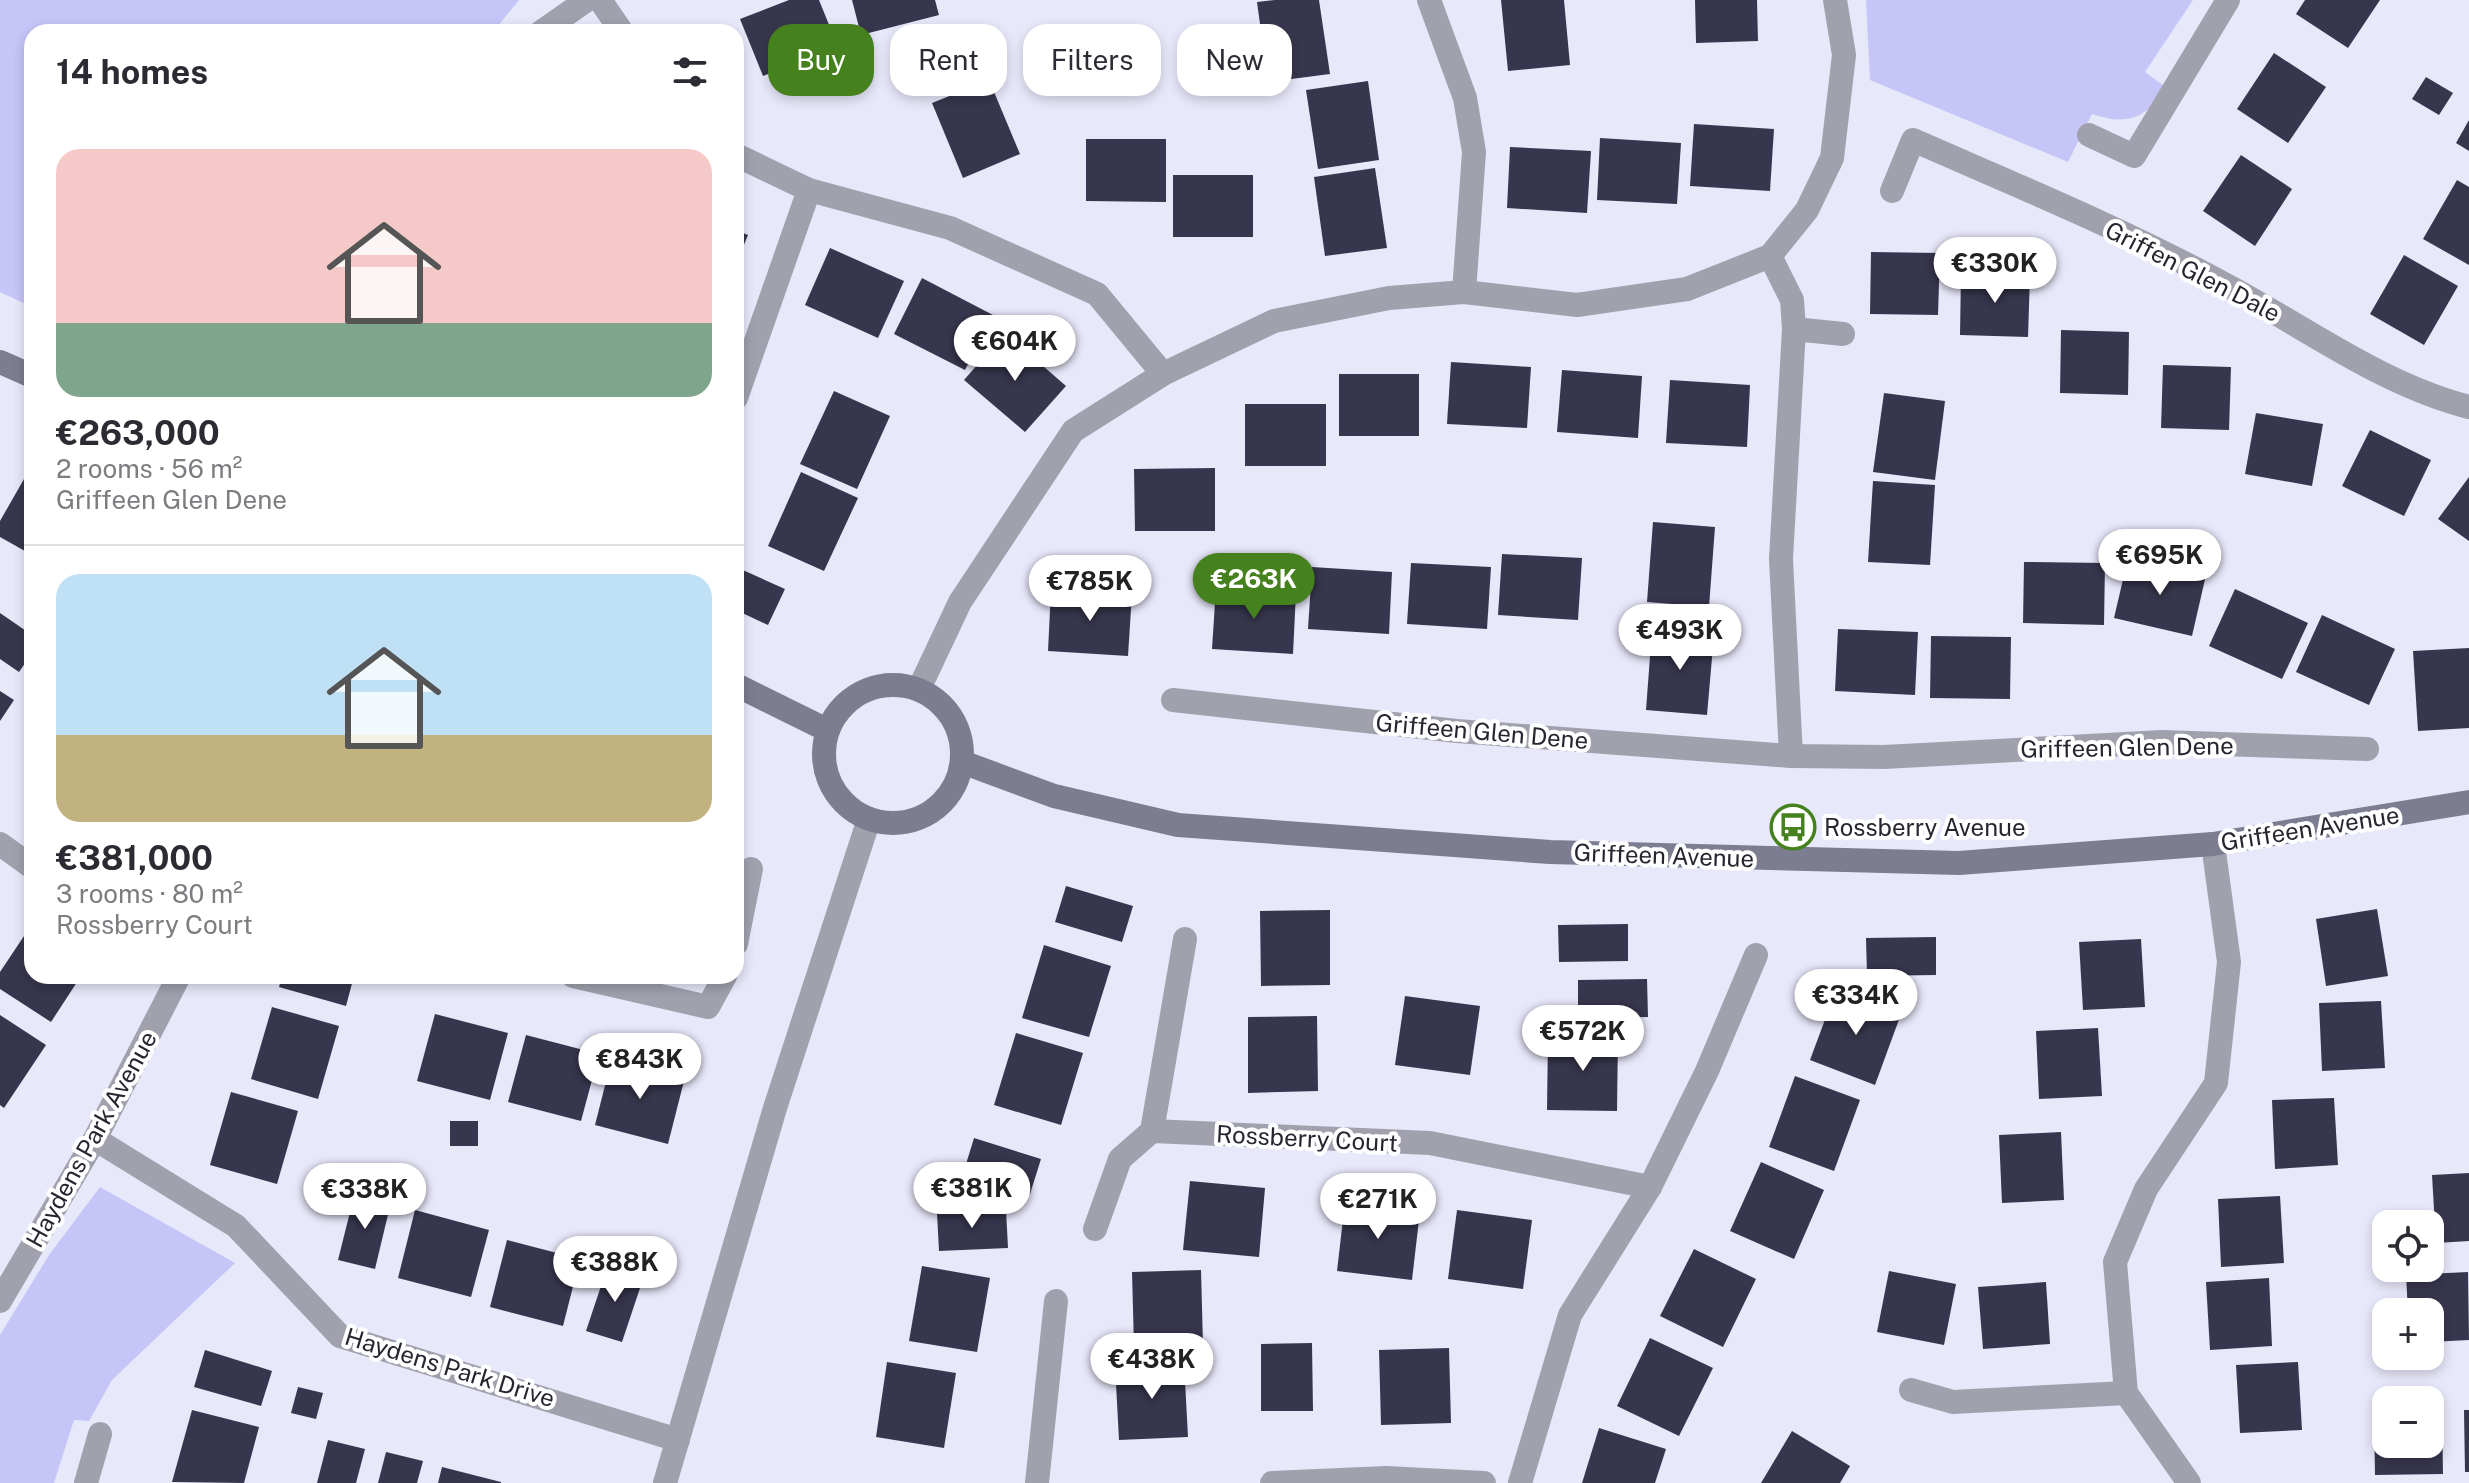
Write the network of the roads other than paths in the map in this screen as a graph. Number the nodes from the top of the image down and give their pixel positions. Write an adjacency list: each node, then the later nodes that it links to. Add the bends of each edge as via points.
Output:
1 (587, 0): 6 (street)
2 (600, 0): 7 (street)
3 (1429, 0): 13 (street, via 1465,98 1474,152)
4 (1835, 0): 12 (street, via 1844,55 1832,158 1807,210)
5 (2228, 0): 8 (street, via 2134,156)
6 (552, 24)
7 (616, 24)
8 (2089, 135)
9 (744, 159): 10 (street)
10 (809, 190): 18 (street, via 950,228 1097,294); 19 (street)
11 (1892, 191): 20 (street, Griffen Glen Dale, via 1913,140 2224,284 2425,396)
12 (1770, 256): 13 (street, via 1687,289 1577,305); 14 (street, via 1792,300)
13 (1464, 292): 18 (street, via 1389,298 1274,321)
14 (1794, 329): 15 (street); 26 (street, via 1781,559)
15 (1843, 334)
16 (0, 362): 17 (street)
17 (24, 372)
18 (1163, 374): 22 (street, via 1073,431 960,602)
19 (744, 375)
20 (2469, 407)
21 (744, 689): 24 (street)
22 (919, 689): 24 (street, via 875,686 838,710); 27 (street, via 953,718)
23 (1173, 700): 26 (street, Griffeen Glen Dene, via 1457,731)
24 (827, 730): 29 (street, via 823,751 835,792)
25 (2367, 749): 26 (street, Griffeen Glen Dene, via 2162,742 1884,757)
26 (1791, 756)
27 (962, 762): 29 (street, via 957,782 929,813 889,823); 31 (street, Griffeen Avenue, via 1054,796 1178,825 1550,852 1959,863)
28 (2469, 802): 31 (street, Griffeen Avenue)
29 (869, 819): 49 (street, via 775,1108)
30 (0, 844): 32 (street)
31 (2213, 844): 47 (street, via 2229,962 2216,1083 2146,1189 2115,1262)
32 (24, 861)
33 (751, 869): 34 (street)
34 (744, 904)
35 (1185, 939): 40 (street)
36 (1756, 955): 42 (street)
37 (175, 984): 41 (street, Haydens Park Avenue)
38 (608, 984): 39 (street, via 708,1007)
39 (721, 984)
40 (1152, 1131): 42 (street, Rossberry Court, via 1430,1143); 43 (street, via 1120,1159)
41 (95, 1139): 44 (street, Haydens Park Avenue); 49 (street, Haydens Park Drive, via 236,1226 340,1336)
42 (1650, 1187): 55 (street, via 1570,1315)
43 (1095, 1229)
44 (0, 1301)
45 (1056, 1301): 52 (street)
46 (1911, 1390): 47 (street, via 1953,1402)
47 (2126, 1393): 56 (street)
48 (100, 1434): 50 (street)
49 (678, 1440): 51 (street)
50 (86, 1483)
51 (665, 1483)
52 (1037, 1483)
53 (1272, 1483): 54 (street, via 1386,1478)
54 (1484, 1483)
55 (1520, 1483)
56 (2189, 1483)

